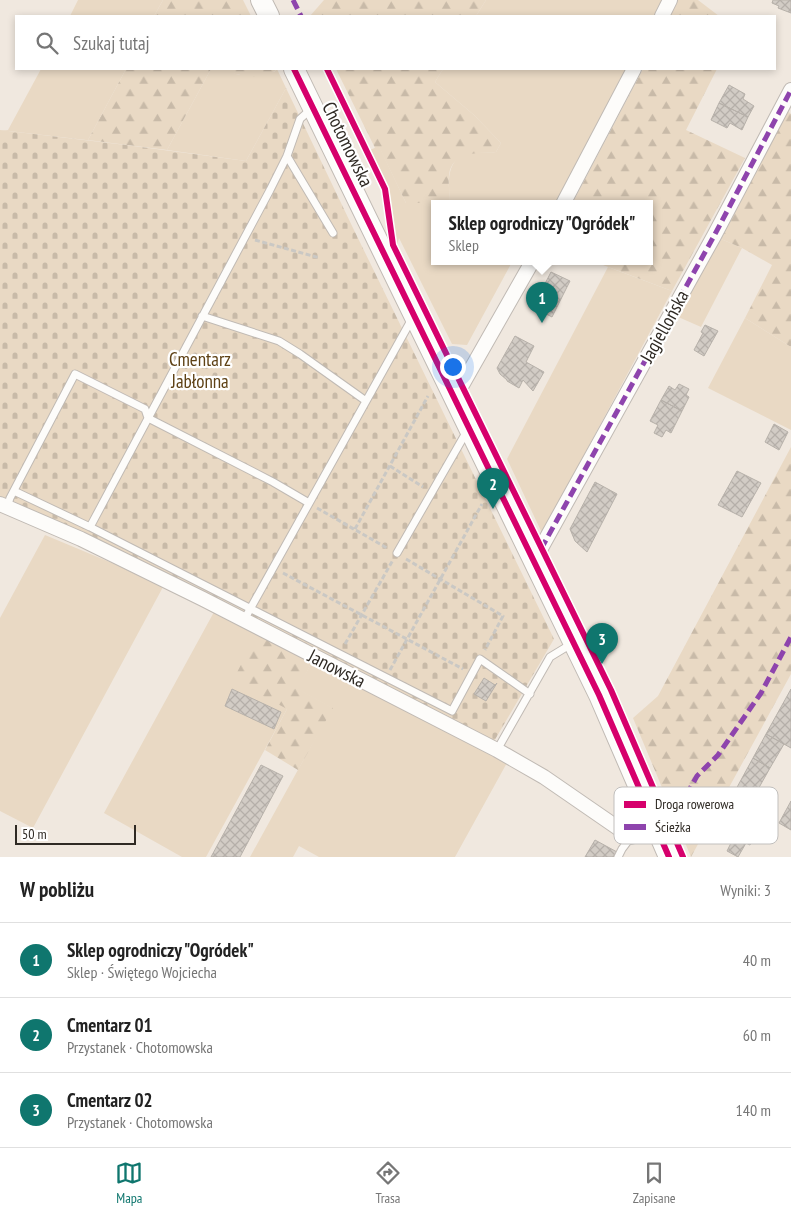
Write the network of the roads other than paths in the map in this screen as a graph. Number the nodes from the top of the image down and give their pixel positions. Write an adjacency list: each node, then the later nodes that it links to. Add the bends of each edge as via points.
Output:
1 (261, 0): 3 (street)
2 (670, 0): 4 (street)
3 (268, 15)
4 (662, 15)
5 (294, 70): 8 (street, Chotomowska)
6 (633, 70): 10 (street)
7 (791, 90): 24 (street, Jagiellońska, via 561,514)
8 (312, 107): 9 (lane, via 300,119); 13 (street, Chotomowska)
9 (287, 156): 11 (lane); 14 (lane)
10 (565, 200)
11 (333, 233)
12 (530, 265): 15 (street)
13 (414, 315): 15 (street, Chotomowska); 16 (lane)
14 (202, 316): 16 (lane, via 279,341); 17 (lane)
15 (453, 397): 18 (street, Chotomowska)
16 (366, 400): 20 (lane)
17 (148, 418): 19 (lane, via 145,410 75,374); 20 (lane); 22 (lane)
18 (469, 428): 23 (lane); 24 (street, Chotomowska)
19 (14, 491): 21 (lane); 22 (lane)
20 (309, 503): 25 (lane)
21 (3, 506): 25 (street, Janowska)
22 (90, 528): 25 (lane)
23 (396, 553)
24 (532, 558): 26 (street, Chotomowska)
25 (247, 614): 27 (lane, via 339,654 452,711 480,659); 28 (street, Janowska)
26 (573, 642): 27 (lane, via 550,657); 29 (street, Chotomowska)
27 (530, 694): 28 (lane)
28 (498, 750): 30 (street, Janowska)
29 (639, 787)
30 (614, 825)
31 (626, 844): 33 (lane)
32 (663, 844): 34 (street, Chotomowska)
33 (618, 857)
34 (669, 857)

